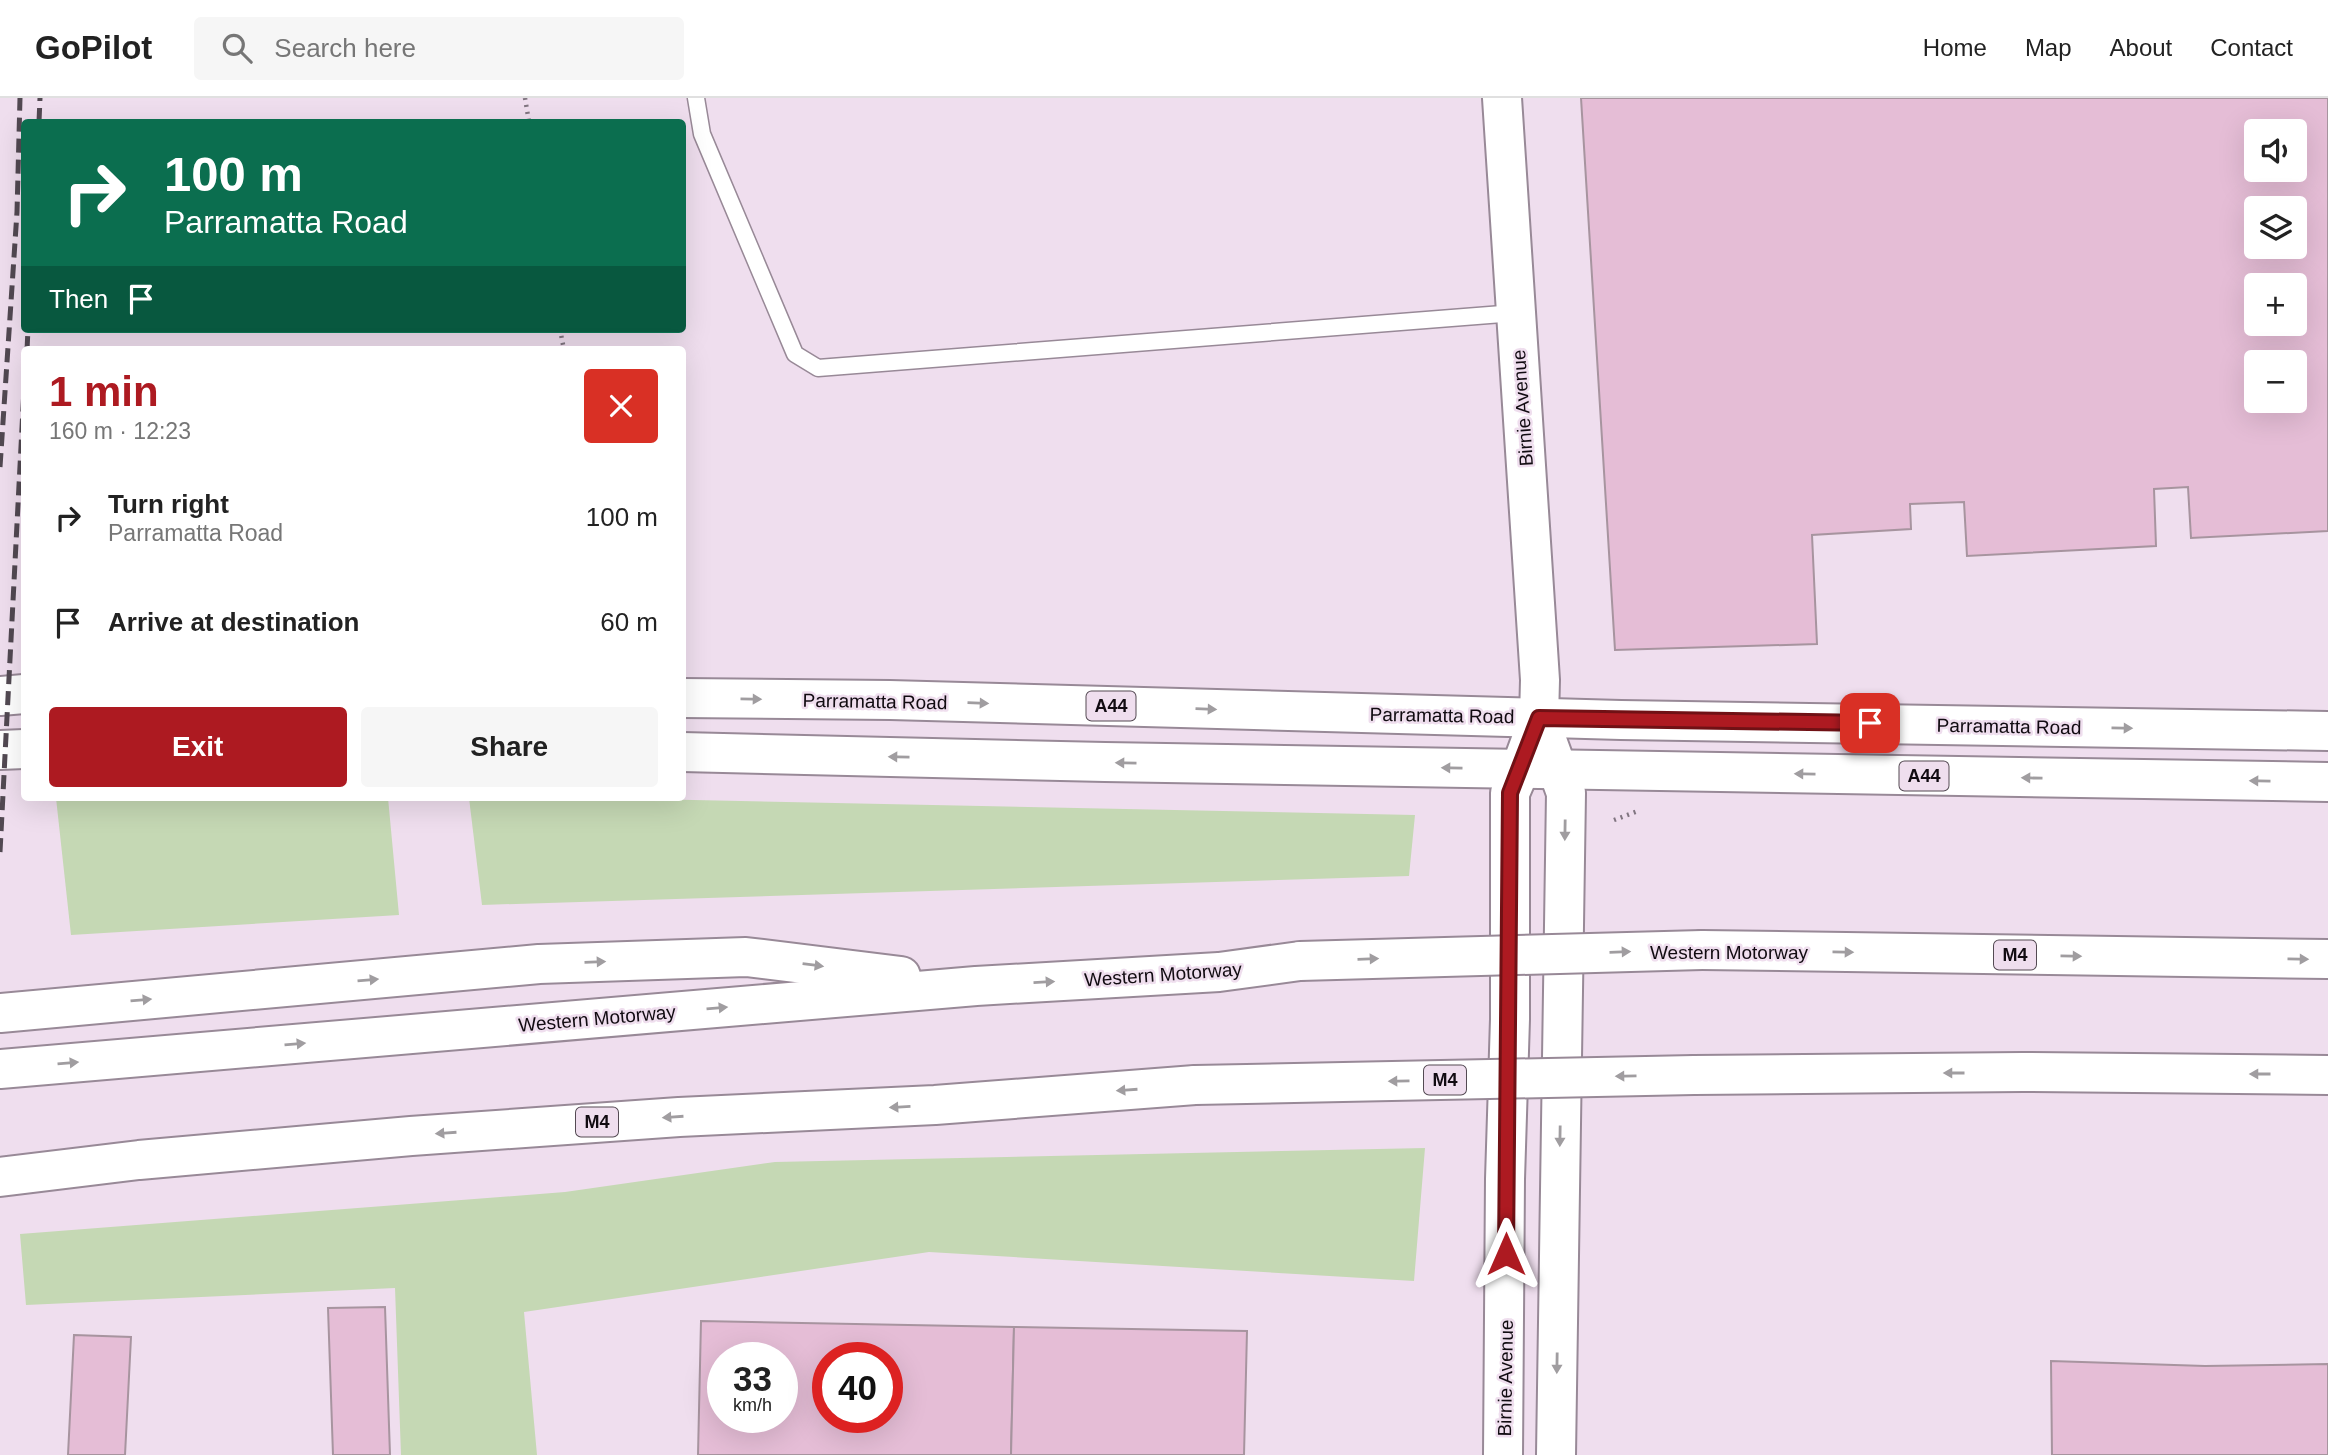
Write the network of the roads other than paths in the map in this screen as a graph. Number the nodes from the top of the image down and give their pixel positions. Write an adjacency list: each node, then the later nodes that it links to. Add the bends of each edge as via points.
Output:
1 (696, 98): 3 (lane, via 702,134 795,354 818,368)
2 (1502, 98): 3 (main road, Birnie Avenue)
3 (1516, 313): 7 (main road, Birnie Avenue)
4 (21, 694): 5 (main road)
5 (0, 696)
6 (686, 698): 7 (main road, Parramatta Road / A44, one-way to 7)
7 (1539, 718): 8 (main road, Parramatta Road / A44, one-way to 8); 12 (main road, Birnie Avenue); 13 (main road, Birnie Avenue)
8 (2328, 731)
9 (21, 749): 10 (main road)
10 (0, 750)
11 (686, 752): 12 (main road, A44, one-way to 11)
12 (1520, 770): 13 (main road, A44); 21 (main road, Birnie Avenue, via 1510,793)
13 (1558, 770): 14 (main road, A44, one-way to 13); 22 (main road, Birnie Avenue, one-way to 22, via 1566,793)
14 (2328, 782)
15 (2328, 959): 16 (main road, Western Motorway / M4, one-way to 15, bridge, via 1219,972 1300,961 1702,950)
16 (976, 986): 17 (main road, M4, one-way to 16, via 539,964 746,957); 18 (main road, Western Motorway / M4, one-way to 16)
17 (0, 1013)
18 (0, 1069)
19 (2328, 1075): 20 (main road, M4, one-way to 20, bridge, via 1694,1075 1195,1086 411,1136)
20 (0, 1177)
21 (1503, 1455)
22 (1556, 1455)

